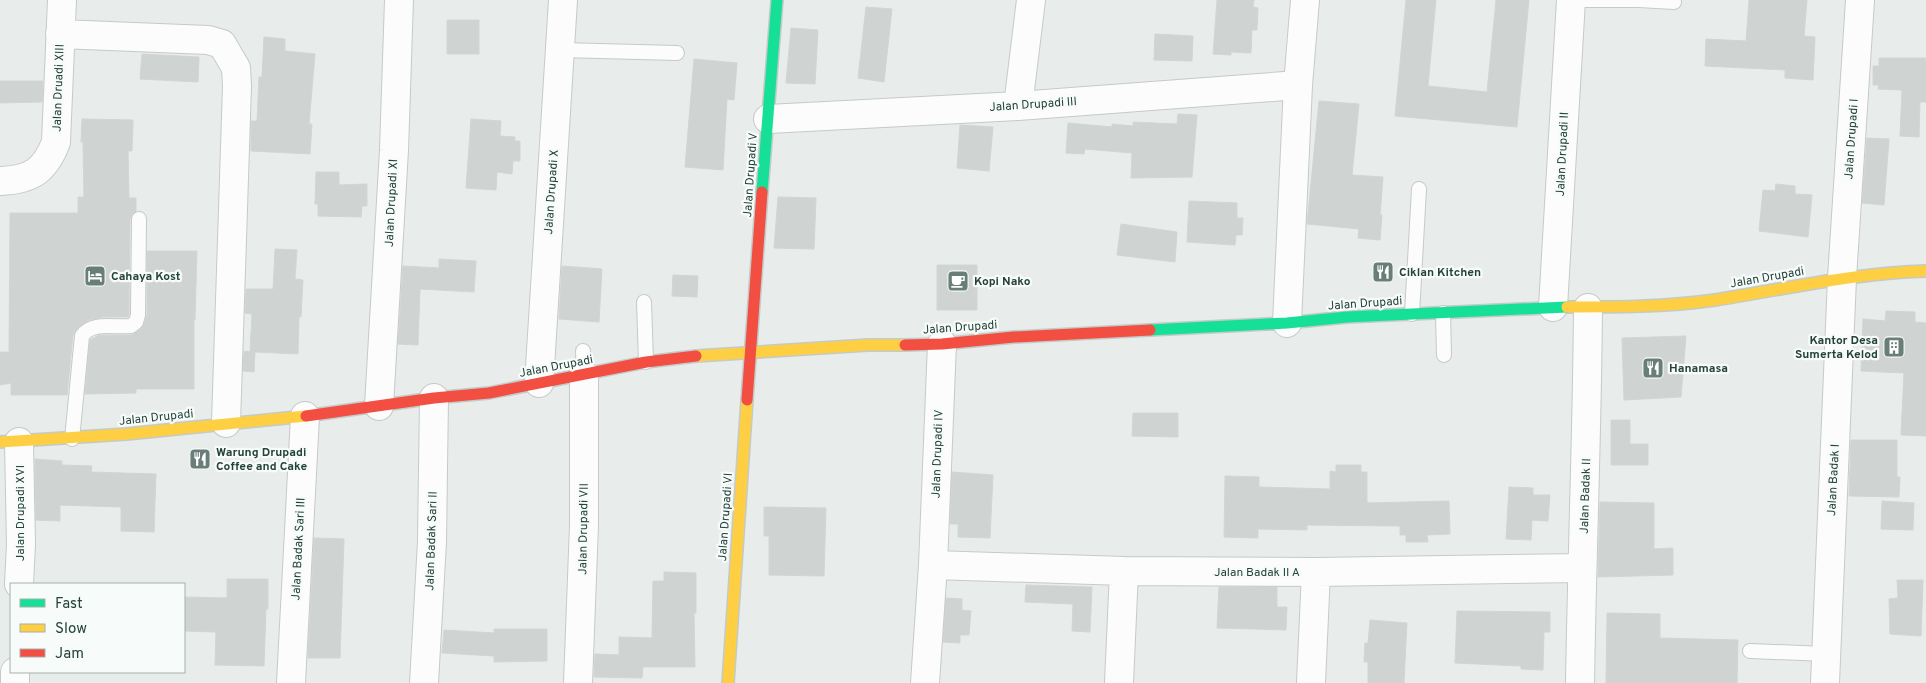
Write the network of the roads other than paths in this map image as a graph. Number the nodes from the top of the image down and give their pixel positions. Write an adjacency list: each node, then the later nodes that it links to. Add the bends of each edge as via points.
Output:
1 (62, 0): 12 (street, Jalan Druadi XIII)
2 (399, 0): 36 (street, Jalan Drupadi XI)
3 (563, 0): 13 (street, Jalan Drupadi X)
4 (777, 0): 17 (street, Jalan Drupadi V)
5 (1031, 0): 16 (street)
6 (1305, 0): 15 (street)
7 (1571, 0): 24 (street, Jalan Drupadi II)
8 (1576, 0): 9 (lane)
9 (1638, 0): 11 (lane)
10 (1860, 0): 22 (street, Jalan Drupadi I)
11 (1674, 2)
12 (60, 34): 18 (street, Jalan Druadi XIII, via 56,142 50,159 26,178); 38 (street, via 208,40 222,44 236,68)
13 (560, 50): 14 (lane); 34 (street, Jalan Drupadi X)
14 (677, 53)
15 (1298, 85): 16 (street, Jalan Drupadi III); 28 (street)
16 (1018, 106): 17 (street, Jalan Drupadi III)
17 (768, 119): 30 (street, Jalan Drupadi V)
18 (0, 181)
19 (1419, 189): 27 (lane)
20 (139, 218): 39 (lane, via 136,322 131,326 85,330)
21 (1926, 271): 22 (street, Jalan Drupadi)
22 (1842, 278): 25 (street, Jalan Drupadi, via 1714,300); 47 (street, Jalan Badak I)
23 (644, 302): 32 (lane)
24 (1553, 307): 25 (street, Jalan Drupadi); 26 (street, Jalan Drupadi)
25 (1588, 308): 42 (street, Jalan Badak II)
26 (1443, 313): 27 (street, Jalan Drupadi); 31 (lane)
27 (1412, 314): 28 (street, Jalan Drupadi)
28 (1287, 323): 29 (street, Jalan Drupadi, via 1089,332)
29 (942, 344): 30 (street, Jalan Drupadi); 41 (street, Jalan Drupadi IV)
30 (750, 352): 32 (street, Jalan Drupadi); 51 (street, Jalan Drupadi VI)
31 (1444, 355)
32 (646, 362): 33 (street, Jalan Drupadi)
33 (583, 363): 34 (street, Jalan Drupadi); 50 (street, Jalan Drupadi VII, via 584,525)
34 (539, 383): 35 (street, Jalan Drupadi, via 489,394)
35 (434, 398): 36 (street, Jalan Drupadi); 49 (street, Jalan Badak Sari II, via 432,542)
36 (380, 406): 37 (street, Jalan Drupadi)
37 (305, 416): 38 (street, Jalan Drupadi); 48 (street, Jalan Badak Sari III)
38 (226, 423): 39 (street, Jalan Drupadi)
39 (72, 438): 40 (street, Jalan Drupadi)
40 (10, 442): 45 (street, Jalan Drupadi XVI, via 21,544)
41 (933, 565): 43 (street, Jalan Badak II A); 52 (street, Jalan Drupadi IV)
42 (1582, 568): 44 (street, Jalan Badak II A); 55 (street, Jalan Badak II)
43 (1124, 571): 44 (street, Jalan Badak II A); 53 (street)
44 (1316, 572): 54 (street)
45 (19, 583)
46 (1750, 651): 47 (lane)
47 (1826, 654): 56 (street, Jalan Badak I)
48 (291, 683)
49 (424, 683)
50 (578, 683)
51 (728, 683)
52 (925, 683)
53 (1119, 683)
54 (1311, 683)
55 (1580, 683)
56 (1826, 683)

